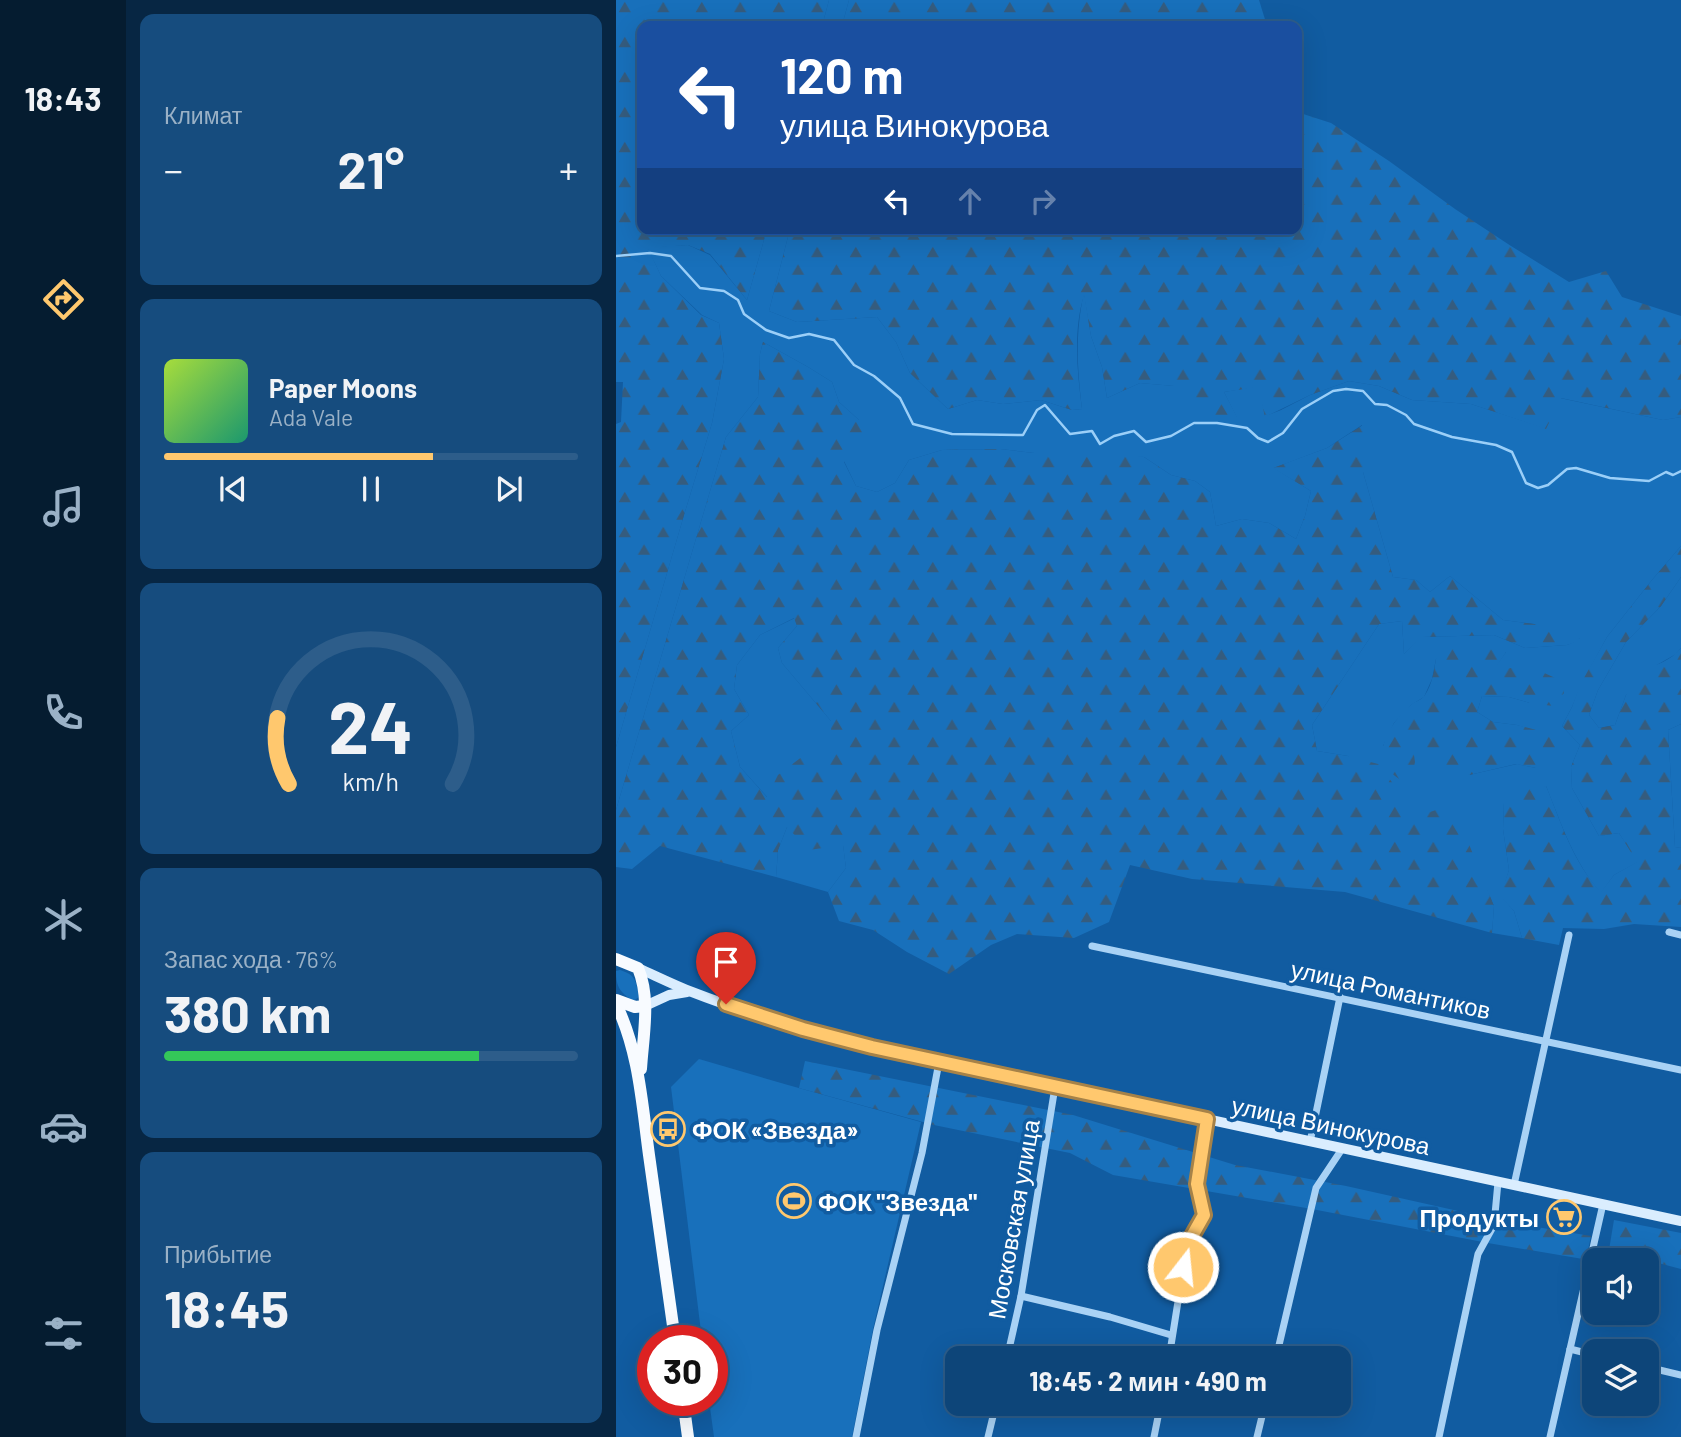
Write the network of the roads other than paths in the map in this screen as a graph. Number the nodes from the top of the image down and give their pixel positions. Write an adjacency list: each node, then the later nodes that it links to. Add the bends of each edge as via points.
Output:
1 (1669, 932): 3 (street)
2 (1569, 935): 11 (street)
3 (1681, 935)
4 (1092, 946): 8 (street, улица Романтиков)
5 (618, 961): 6 (main road)
6 (638, 968): 7 (main road, улица Винокурова); 10 (main road)
7 (690, 992): 10 (main road); 12 (main road, улица Винокурова, via 803,1029)
8 (1340, 997): 11 (street, улица Романтиков); 17 (street)
9 (616, 1002): 10 (main road); 14 (main road, via 629,1034)
10 (645, 1006): 14 (main road)
11 (1546, 1042): 13 (street, улица Романтиков); 20 (street)
12 (939, 1062): 15 (main road, улица Винокурова); 38 (street)
13 (1681, 1070)
14 (640, 1086): 24 (main road)
15 (1055, 1087): 16 (main road, улица Винокурова); 23 (street, Московская улица)
16 (1207, 1119): 17 (main road, улица Винокурова); 25 (street, via 1197,1184 1204,1215 1187,1245)
17 (1310, 1142): 18 (main road, улица Винокурова)
18 (1342, 1149): 19 (main road, улица Винокурова); 28 (street, via 1316,1188)
19 (1498, 1182): 20 (main road, улица Винокурова); 42 (street, via 1493,1224 1478,1254)
20 (1514, 1185): 21 (main road, улица Винокурова)
21 (1603, 1205): 22 (main road, улица Винокурова); 29 (street)
22 (1681, 1221)
23 (1021, 1296): 25 (street); 26 (street, Московская улица)
24 (673, 1325)
25 (1171, 1335): 27 (street)
26 (1010, 1346)
27 (1170, 1346)
28 (1279, 1346)
29 (1570, 1349): 30 (street); 43 (street)
30 (1582, 1352)
31 (1659, 1369): 32 (street)
32 (1681, 1374)
33 (685, 1416): 37 (main road)
34 (993, 1416): 39 (street)
35 (1158, 1416): 40 (street)
36 (1262, 1416): 41 (street)
37 (688, 1437)
38 (856, 1437)
39 (988, 1437)
40 (1154, 1437)
41 (1257, 1437)
42 (1439, 1437)
43 (1550, 1437)

